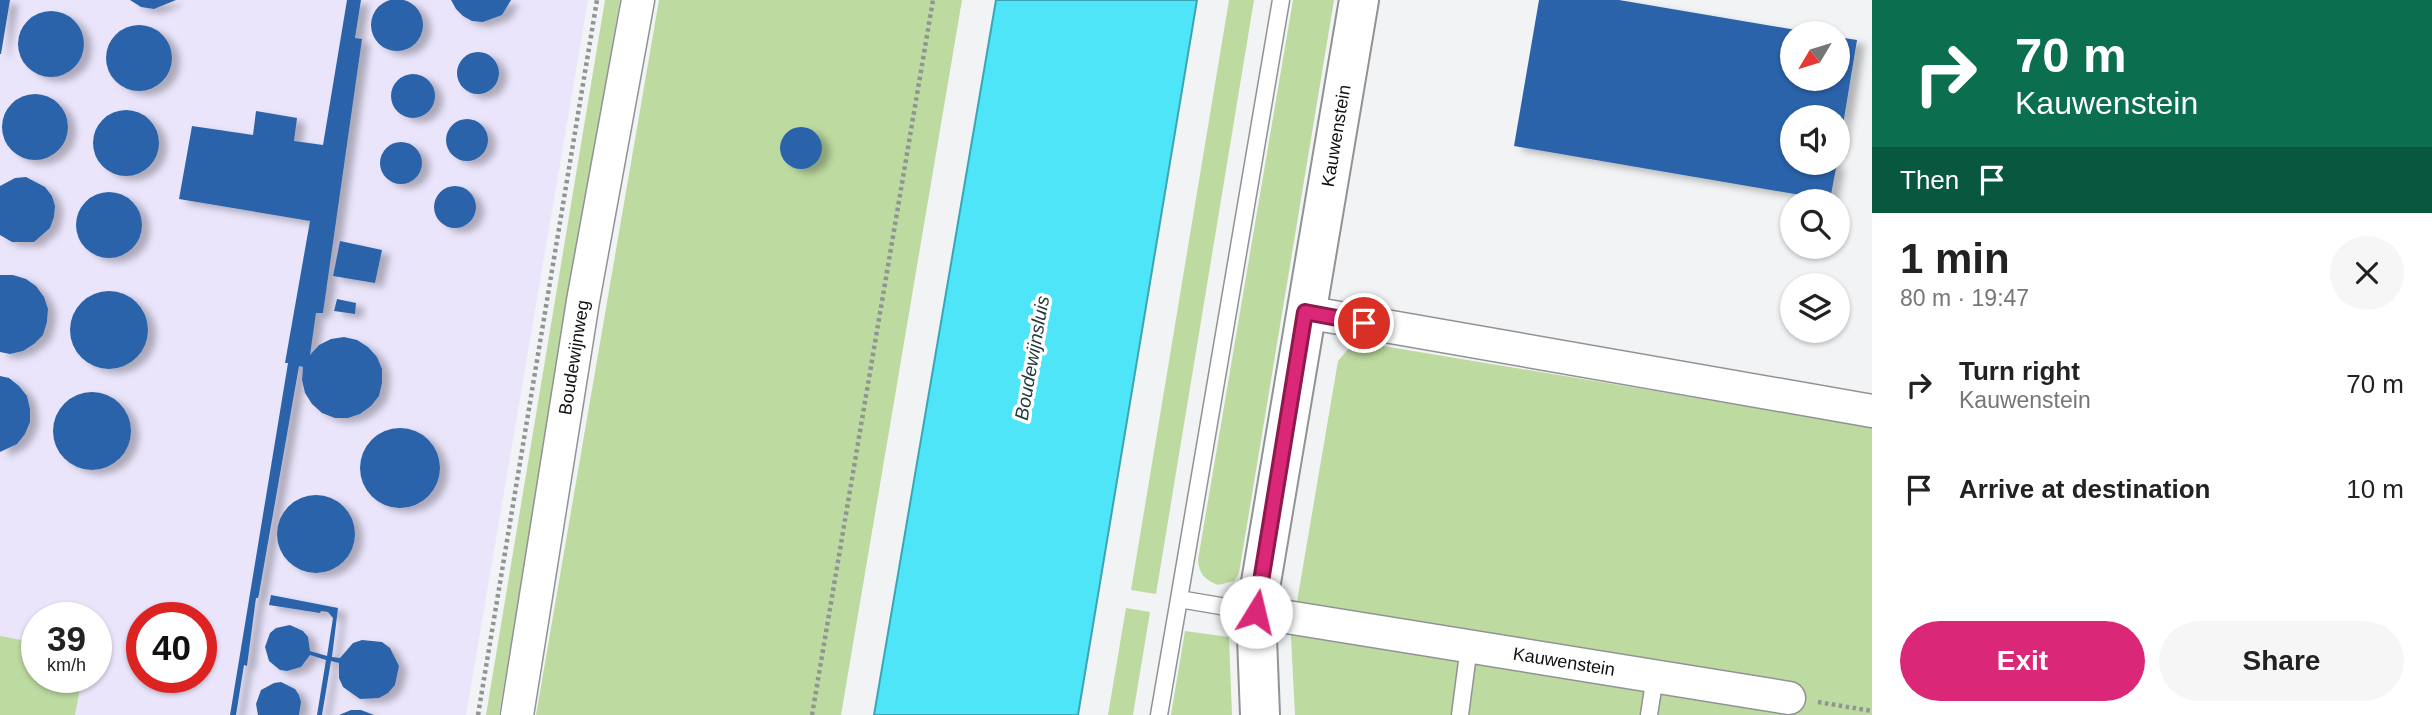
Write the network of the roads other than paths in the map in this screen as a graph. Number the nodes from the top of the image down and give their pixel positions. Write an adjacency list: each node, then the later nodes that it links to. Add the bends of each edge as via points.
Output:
1 (638, 0): 11 (street, Boudewijnweg, via 583,301)
2 (1281, 0): 6 (lane)
3 (1359, 0): 4 (street, Kauwenstein)
4 (1305, 312): 5 (street); 7 (street, Kauwenstein)
5 (1872, 411)
6 (1179, 599): 7 (lane); 12 (lane)
7 (1256, 612): 8 (street, Kauwenstein); 13 (street, Kauwenstein)
8 (1469, 646): 9 (street, Kauwenstein); 14 (lane)
9 (1655, 676): 10 (street, Kauwenstein); 15 (lane)
10 (1789, 698)
11 (517, 715)
12 (1159, 715)
13 (1260, 715)
14 (1460, 715)
15 (1649, 715)

